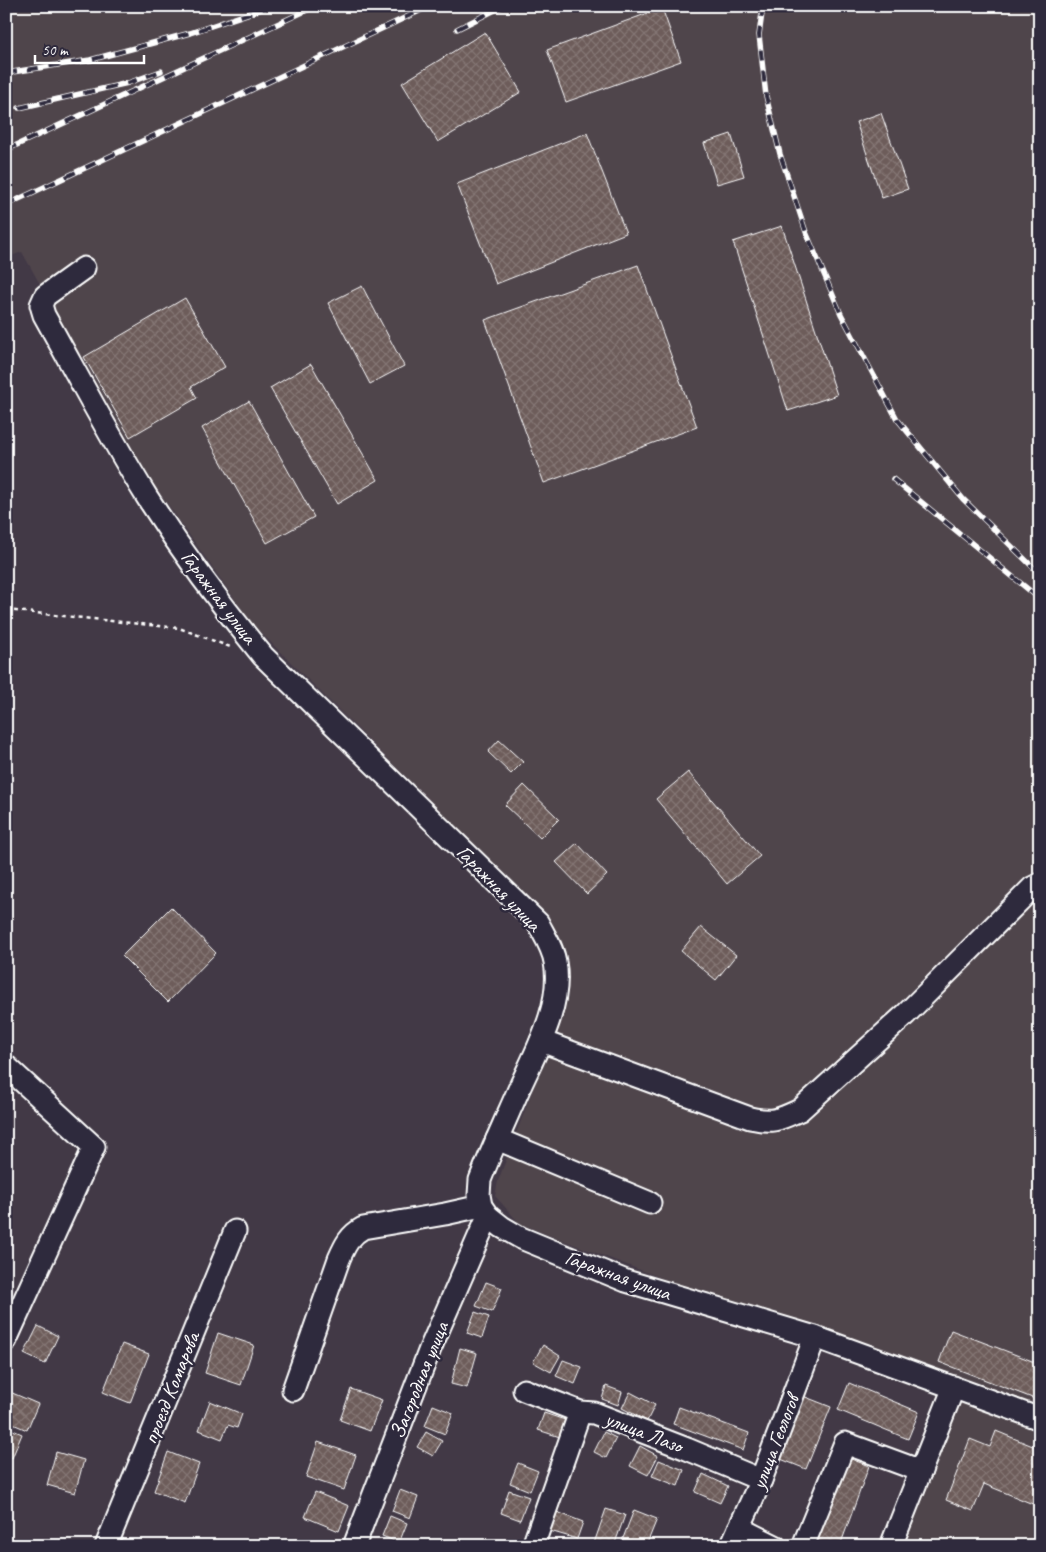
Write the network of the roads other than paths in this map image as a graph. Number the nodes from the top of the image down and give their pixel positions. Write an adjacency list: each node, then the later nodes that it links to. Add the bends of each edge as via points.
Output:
1 (84, 268): 3 (street, Гаражная улица, via 45,296 41,305 147,496 196,568 263,656 538,923 555,961 556,980 553,1005)
2 (1040, 884): 3 (street, via 1032,888 906,1014 800,1110 784,1118 768,1122 750,1118)
3 (541, 1041): 5 (street, Гаражная улица)
4 (6, 1066): 10 (street, via 94,1147)
5 (497, 1139): 6 (street); 7 (street, Гаражная улица, via 480,1180 479,1195)
6 (650, 1203)
7 (484, 1211): 9 (street, Гаражная улица, via 520,1238 626,1281); 12 (street, via 445,1214 363,1228 354,1233 339,1259); 20 (street, Загородная улица)
8 (235, 1231): 19 (street, проезд Комарова)
9 (814, 1337): 11 (street, Гаражная улица); 17 (street, улица Геологов)
10 (6, 1340)
11 (954, 1387): 15 (street, Гаражная улица); 16 (street)
12 (292, 1390)
13 (524, 1390): 14 (street, улица Лазо)
14 (580, 1412): 17 (street, улица Лазо, via 594,1413); 21 (street)
15 (1040, 1419)
16 (921, 1471): 23 (street, via 846,1443); 24 (street)
17 (761, 1480): 18 (street, улица Геологов)
18 (735, 1537): 22 (street)
19 (106, 1546)
20 (354, 1546)
21 (533, 1546)
22 (775, 1546)
23 (803, 1546)
24 (891, 1546)

